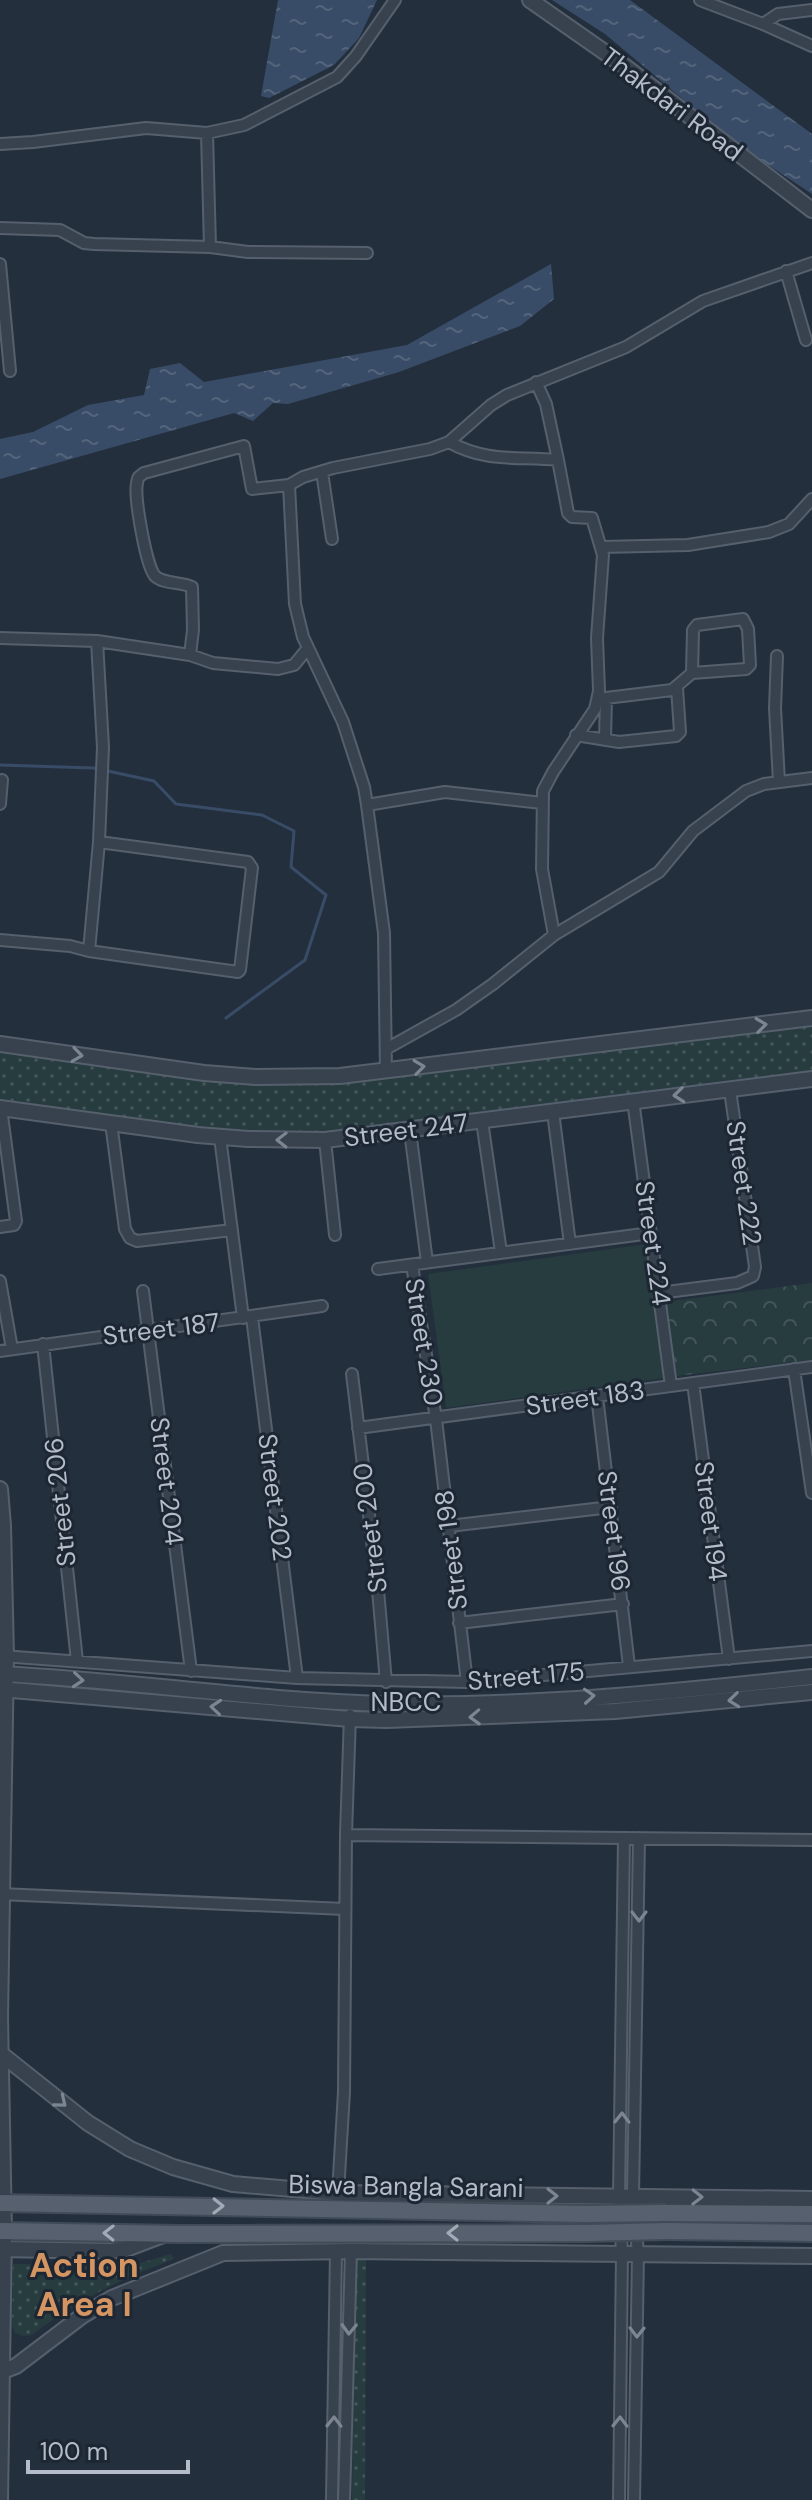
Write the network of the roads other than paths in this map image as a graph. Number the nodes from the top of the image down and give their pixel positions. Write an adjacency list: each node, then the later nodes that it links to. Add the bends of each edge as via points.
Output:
1 (395, 0): 7 (street, via 337,77 244,125)
2 (530, 0): 9 (street, Thakdari Road)
3 (700, 0): 5 (street)
4 (812, 10): 5 (street, via 778,14)
5 (763, 24): 6 (street)
6 (812, 46)
7 (207, 133): 8 (street, via 146,128); 11 (street)
8 (0, 144)
9 (812, 210)
10 (0, 228): 11 (street, via 60,230 84,243)
11 (210, 247): 12 (street)
12 (367, 253)
13 (812, 263): 15 (street)
14 (0, 264): 17 (street)
15 (786, 271): 16 (street); 18 (street, via 703,301 626,347)
16 (806, 340)
17 (10, 371)
18 (536, 382): 19 (street, via 498,400); 20 (street)
19 (449, 442): 20 (street, via 486,456); 21 (street)
20 (558, 460): 25 (street, via 568,513 592,518)
21 (322, 472): 22 (street); 24 (street)
22 (289, 485): 28 (street, via 295,604); 29 (street, via 252,489 244,446 139,477 140,524 153,571 159,578 192,587)
23 (812, 499): 25 (street, via 789,524 761,534 688,545)
24 (332, 539)
25 (602, 547): 33 (street, via 599,697)
26 (0, 638): 27 (street)
27 (97, 641): 29 (street); 41 (street)
28 (308, 648): 29 (street, via 294,665 278,669 213,663); 40 (street, via 343,722)
29 (190, 655)
30 (777, 656): 37 (street)
31 (692, 673): 31 (street, via 750,665 743,619 697,625); 32 (street)
32 (677, 688): 34 (street, via 606,698); 34 (street, via 679,734)
33 (576, 735): 34 (street); 38 (street, via 543,791)
34 (605, 739)
35 (812, 778): 37 (street)
36 (2, 780): 39 (street)
37 (779, 782): 42 (street, via 746,791 693,831 659,872)
38 (542, 803): 40 (street, via 445,792); 42 (street, via 542,869)
39 (0, 804)
40 (367, 805): 47 (street, via 384,933)
41 (99, 842): 44 (street); 44 (street, via 244,861 252,868 238,972)
42 (554, 935): 47 (street, via 456,1010)
43 (0, 940): 44 (street)
44 (89, 951)
45 (812, 1018): 48 (street, one-way to 45)
46 (0, 1044): 48 (street, one-way to 48, via 256,1077)
47 (386, 1049): 48 (street)
48 (386, 1071)
49 (812, 1079): 50 (street, Street 247)
50 (730, 1090): 51 (street, Street 247, one-way to 51); 70 (street, Street 222, via 753,1276 737,1283)
51 (633, 1100): 53 (street, Street 247); 61 (street, Street 224)
52 (1, 1108): 55 (street, Street 247); 59 (street, via 16,1224)
53 (553, 1112): 54 (street, Street 247); 63 (street)
54 (482, 1121): 56 (street, Street 247); 64 (street)
55 (111, 1123): 57 (street, Street 247); 60 (street, via 130,1238)
56 (410, 1131): 58 (street, Street 247); 65 (street, Street 230)
57 (220, 1137): 58 (street, Street 247, one-way to 57); 60 (street, Street 202)
58 (325, 1140): 62 (street)
59 (0, 1227)
60 (232, 1230): 72 (street, Street 202)
61 (651, 1233): 63 (street); 70 (street, Street 224)
62 (335, 1235)
63 (570, 1244): 64 (street)
64 (501, 1252): 65 (street)
65 (427, 1262): 66 (street)
66 (412, 1265): 67 (street); 82 (street, Street 230)
67 (378, 1269)
68 (0, 1281): 75 (street)
69 (143, 1291): 73 (street, Street 204)
70 (659, 1293): 80 (street, Street 224)
71 (322, 1306): 72 (street, Street 187)
72 (248, 1317): 73 (street, Street 187); 97 (street, Street 202)
73 (148, 1331): 74 (street, Street 187); 95 (street, Street 204)
74 (43, 1344): 75 (street, Street 187); 93 (street, Street 206)
75 (6, 1350)
76 (812, 1367): 77 (street, Street 183)
77 (794, 1369): 79 (street, Street 183); 85 (street)
78 (352, 1374): 83 (street, Street 200)
79 (693, 1383): 80 (street, Street 183); 92 (street, Street 194)
80 (671, 1386): 81 (street, Street 183)
81 (597, 1396): 82 (street, Street 183); 86 (street, Street 196)
82 (436, 1419): 83 (street, Street 183); 87 (street, Street 198)
83 (358, 1428): 99 (street, Street 200)
84 (0, 1489): 91 (street)
85 (812, 1493)
86 (611, 1507): 87 (street); 88 (street, Street 196)
87 (449, 1526): 89 (street, Street 198)
88 (623, 1604): 89 (street); 94 (street, Street 196)
89 (459, 1623): 100 (street, Street 198)
90 (812, 1651): 92 (street, Street 175)
91 (3, 1656): 93 (street, Street 175); 98 (street)
92 (729, 1659): 94 (street, Street 175)
93 (77, 1661): 95 (street, Street 175)
94 (629, 1666): 100 (street, Street 175)
95 (191, 1671): 97 (street, Street 175)
96 (812, 1677): 102 (street, NBCC, one-way to 96, via 531,1700)
97 (297, 1678): 99 (street, Street 175)
98 (3, 1681): 102 (street, NBCC, one-way to 102); 103 (street, one-way to 98); 108 (street)
99 (386, 1682): 100 (street, Street 175)
100 (467, 1682)
101 (812, 1692): 103 (street, one-way to 103, via 615,1711)
102 (351, 1702): 103 (street)
103 (350, 1719): 104 (street)
104 (346, 1835): 105 (street); 109 (street)
105 (624, 1838): 106 (street); 112 (street, one-way to 105)
106 (639, 1838): 107 (street); 112 (street, one-way to 112)
107 (812, 1840)
108 (2, 1894): 109 (street); 110 (street)
109 (345, 1909): 111 (street)
110 (0, 2054): 111 (street, one-way to 111, via 88,2123 155,2160 233,2184); 114 (street)
111 (338, 2193): 112 (street, one-way to 112)
112 (626, 2196): 113 (street, one-way to 113); 121 (street); 122 (street)
113 (812, 2199)
114 (1, 2203): 115 (main road, Biswa Bangla Sarani, one-way to 115, bridge); 116 (street)
115 (812, 2214)
116 (2, 2231): 118 (main road, Biswa Bangla Sarani, one-way to 116); 119 (street)
117 (812, 2233): 118 (main road, Biswa Bangla Sarani, one-way to 118, bridge)
118 (167, 2234): 119 (street, via 110,2251)
119 (2, 2250): 124 (street)
120 (344, 2251): 121 (street); 124 (street, via 216,2254 94,2308); 126 (street, one-way to 120); 127 (street, one-way to 127)
121 (622, 2254): 122 (street); 128 (street, one-way to 121)
122 (638, 2254): 123 (street); 129 (street, one-way to 129)
123 (812, 2256)
124 (0, 2372): 125 (street)
125 (0, 2500)
126 (332, 2500)
127 (344, 2500)
128 (619, 2500)
129 (634, 2500)

